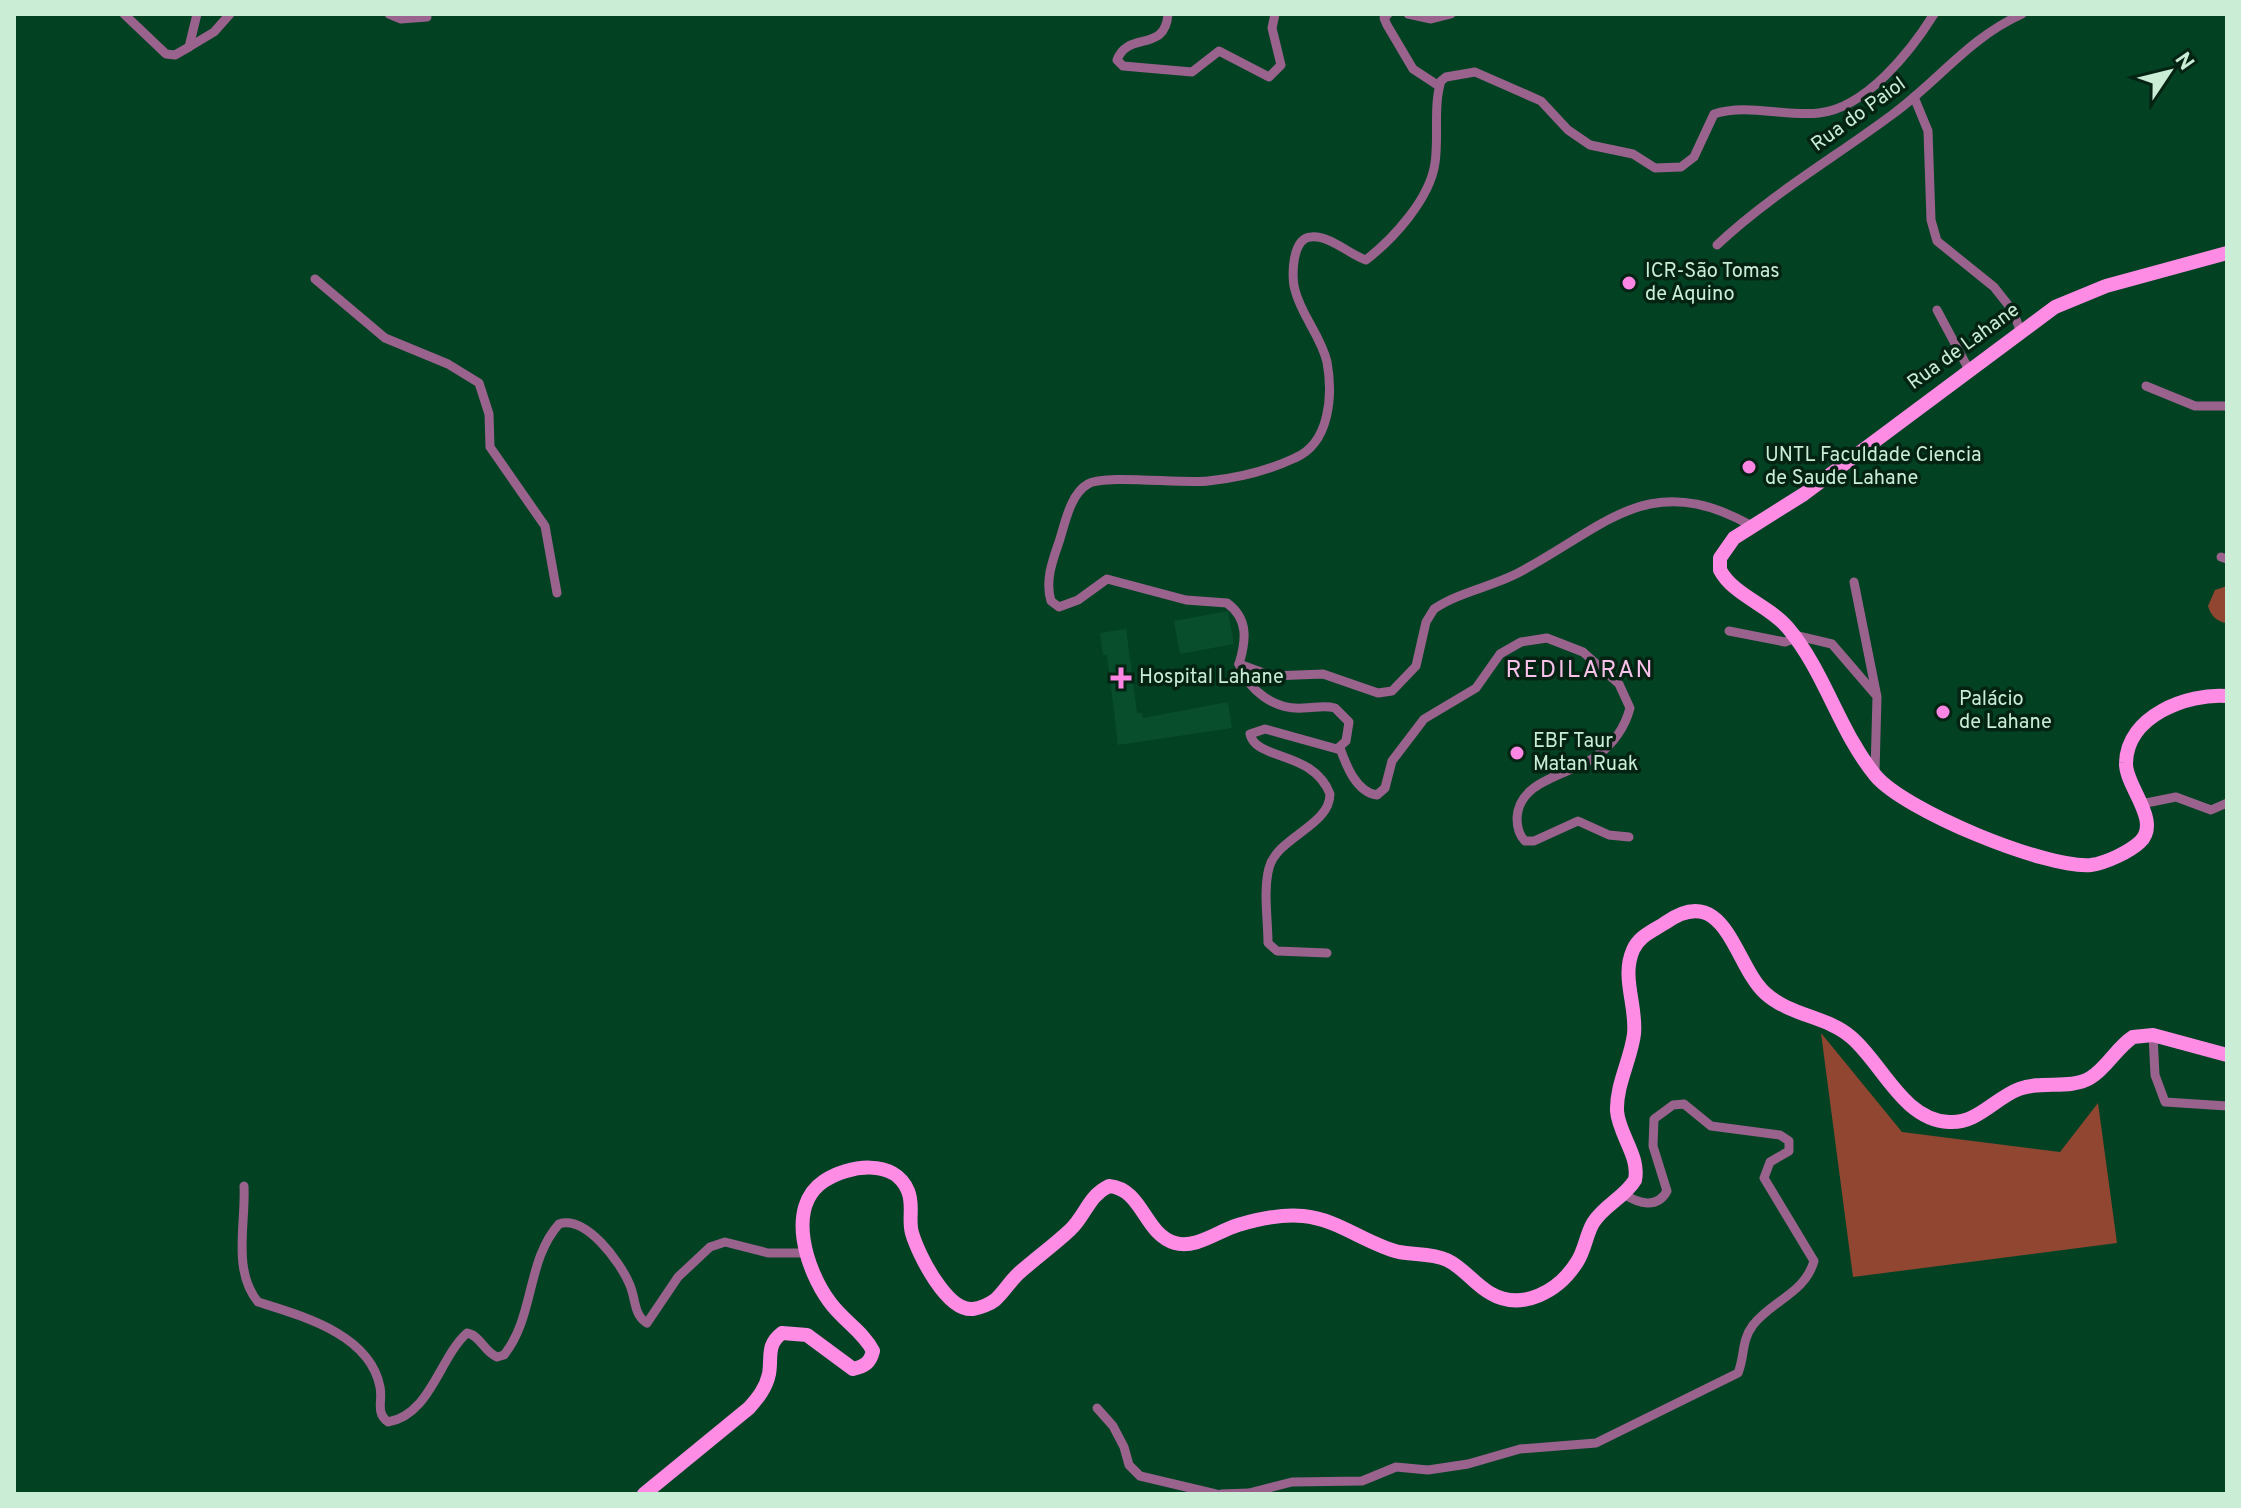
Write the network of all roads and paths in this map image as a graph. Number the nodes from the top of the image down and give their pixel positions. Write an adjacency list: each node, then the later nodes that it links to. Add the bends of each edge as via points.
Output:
1 (124, 14): 13 (street, via 166,54)
2 (197, 14): 13 (street)
3 (230, 14): 13 (street)
4 (389, 14): 12 (street, via 401,19)
5 (1168, 14): 6 (street, via 1162,36 1129,47 1117,60 1123,66 1192,72 1219,51 1269,77 1281,65 1272,28)
6 (1275, 14)
7 (1388, 14): 14 (street, via 1387,25 1413,69)
8 (1408, 14): 9 (street, via 1431,19)
9 (1451, 14)
10 (1934, 14): 14 (street, via 1896,66 1836,109 1730,109 1714,114 1694,157 1670,170 1655,168 1633,154 1590,145 1541,101 1475,72 1446,77)
11 (2022, 14): 15 (street, Rua do Paiol, via 1975,39)
12 (427, 17)
13 (189, 47)
14 (1439, 86): 29 (street, via 1435,167 1413,209 1383,247 1366,260 1310,237 1296,252 1294,287 1327,361 1326,421 1320,438 1306,453 1253,474 1207,481 1103,477 1085,485 1073,500 1063,528 1049,571 1051,601 1068,606 1107,579 1186,600 1227,603 1243,623 1246,640)
15 (1914, 97): 16 (street, Rua do Paiol); 20 (street, via 1931,148 1931,220 1937,241 2006,300)
16 (1717, 245)
17 (2227, 253): 20 (main road, Rua de Lahane, via 2106,286 2055,307)
18 (315, 279): 26 (street, via 385,338 479,383 489,414 490,447 545,526)
19 (1937, 310): 21 (street)
20 (2020, 330): 21 (main road, Rua de Lahane)
21 (1968, 368): 24 (main road, Rua de Lahane, via 1804,494)
22 (2146, 386): 23 (street, via 2195,406)
23 (2227, 406)
24 (1752, 526): 28 (main road, Rua de Lahane, via 1725,549 1720,570); 29 (street, via 1694,503 1662,500 1635,507 1510,577 1434,609 1416,666 1392,691 1378,693 1323,674 1272,676)
25 (1854, 582): 31 (street)
26 (557, 593)
27 (1729, 631): 28 (street, via 1785,642)
28 (1795, 636): 31 (street, via 1832,644); 33 (main road)
29 (1239, 664): 32 (street, via 1258,694 1284,706 1330,707 1344,714 1349,731)
30 (2227, 696): 35 (main road, via 2173,706 2138,730 2125,764)
31 (1877, 697): 33 (street)
32 (1340, 748): 36 (street, via 1348,771 1367,792 1377,795 1385,788 1392,761 1424,719 1476,688 1500,654 1530,639 1560,642 1603,667 1625,692 1630,708 1619,733 1598,755 1527,794 1518,810 1520,835 1534,841 1578,821 1609,835); 37 (street, via 1265,729 1250,734 1260,747 1312,767 1330,794 1326,808 1276,852 1267,893 1268,943 1277,951)
33 (1875, 776): 35 (main road, via 1917,806 1971,833 2063,862 2098,863 2142,841 2146,834)
34 (2227, 803): 35 (street, via 2211,810 2176,797)
35 (2141, 804)
36 (1629, 837)
37 (1327, 953)
38 (2153, 1035): 39 (main road); 40 (street, via 2155,1075 2165,1102); 42 (main road, via 2133,1037 2094,1076 2079,1083 2024,1087 1964,1121 1936,1120 1906,1100 1844,1031 1793,1012 1765,993 1752,979 1729,932 1712,916 1674,916 1642,937 1630,962 1634,1032 1617,1109 1637,1172)
39 (2227, 1055)
40 (2227, 1106)
41 (244, 1186): 43 (street, via 241,1236 250,1292 258,1302 343,1336 360,1350 380,1388 380,1412 388,1422 426,1394 467,1333 490,1354 504,1355 526,1313 540,1254 559,1224 577,1224 596,1239 630,1285 638,1314 647,1323 678,1277 710,1247 736,1243 768,1253)
42 (1624, 1194): 43 (main road, via 1592,1225 1577,1262 1562,1281 1522,1301 1487,1292 1445,1259 1384,1247 1307,1216 1261,1219 1192,1243 1177,1243 1143,1214 1133,1195 1109,1186 1089,1200 1070,1230 994,1302 971,1310 948,1296 930,1273 916,1246 910,1198 899,1177 869,1167 824,1180 814,1190 803,1207); 46 (street, via 1652,1203 1667,1191 1653,1146 1654,1119 1673,1105 1684,1104 1711,1126 1780,1135 1789,1141 1789,1151 1770,1162 1764,1178 1814,1261 1809,1278 1754,1324 1742,1343 1738,1373 1596,1443 1520,1449 1428,1470 1396,1467 1362,1481 1292,1482)
43 (807, 1253): 45 (main road, via 827,1299 867,1339 871,1360 853,1369 807,1335 782,1333 769,1349 769,1372 749,1408)
44 (1097, 1408): 46 (street, via 1140,1476)
45 (644, 1494)
46 (1218, 1494)

